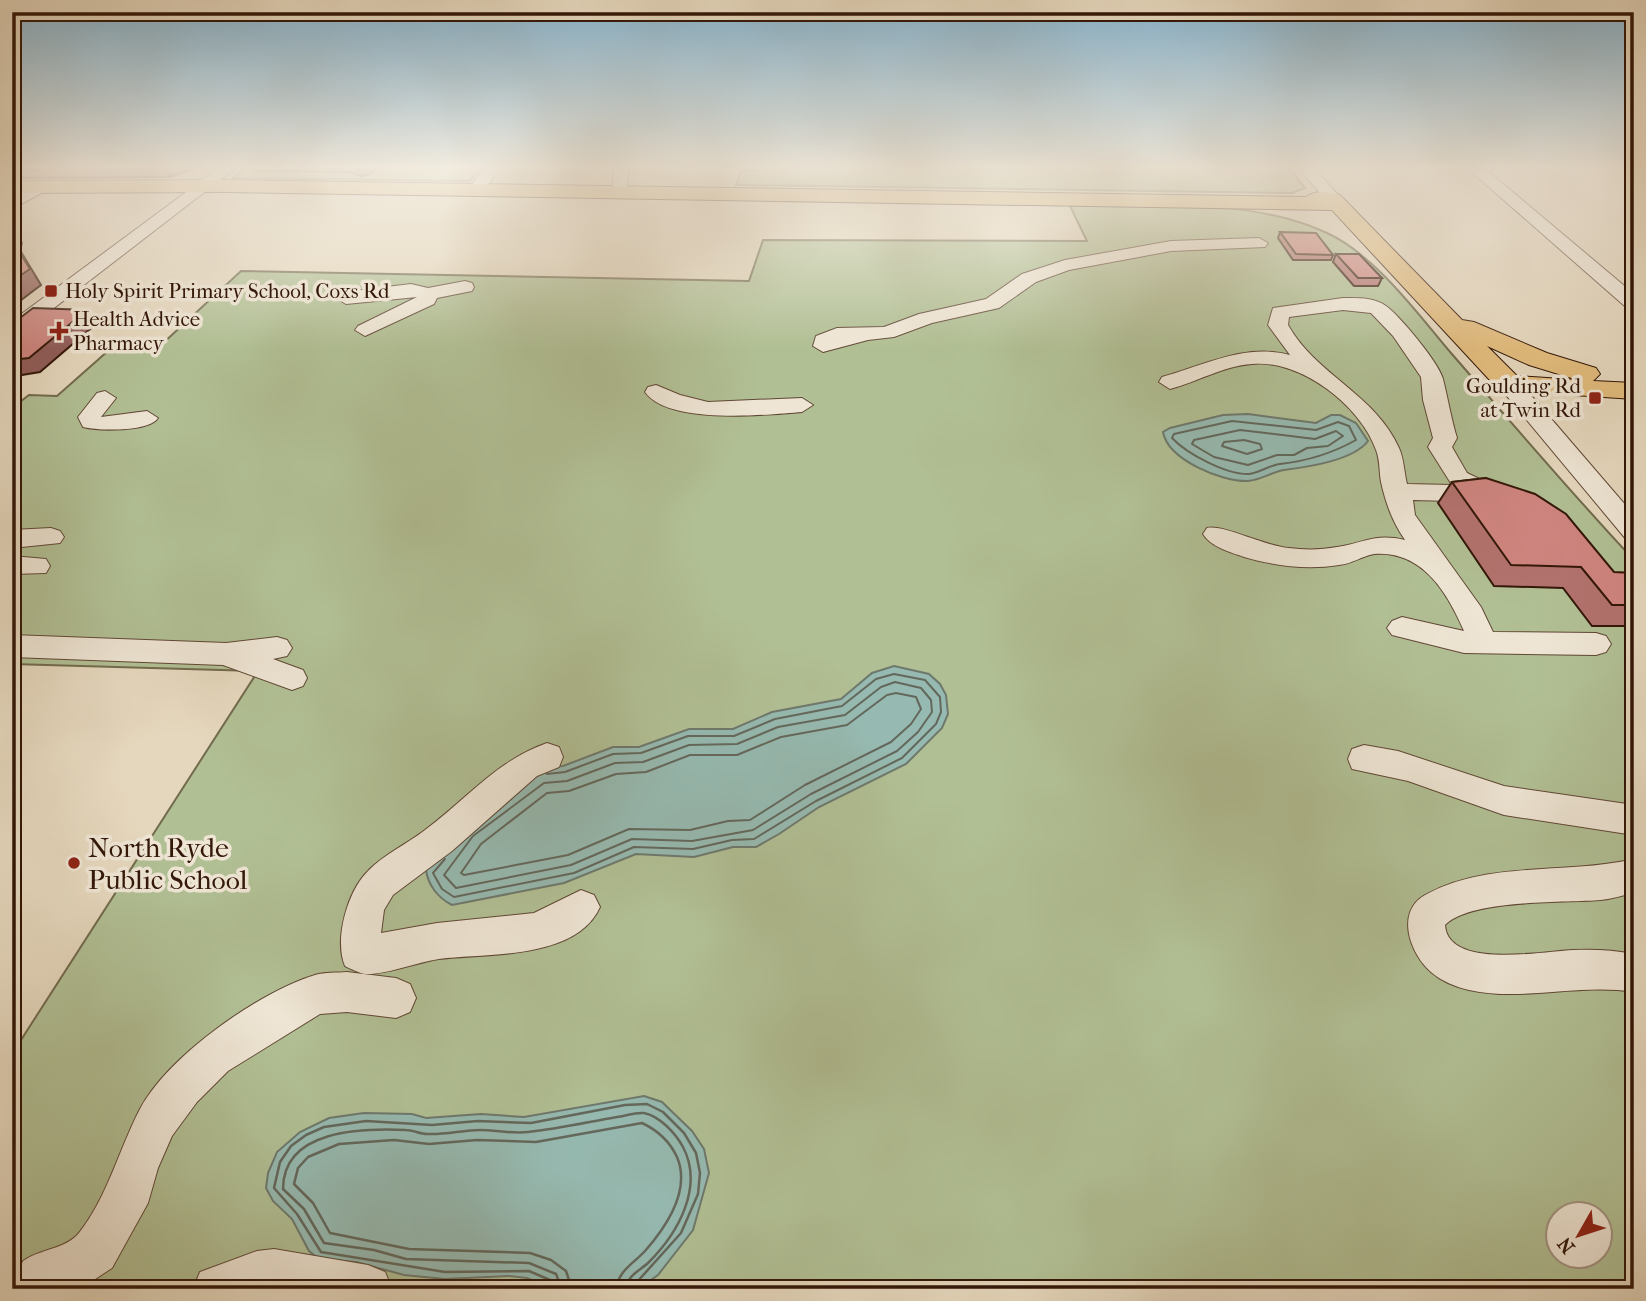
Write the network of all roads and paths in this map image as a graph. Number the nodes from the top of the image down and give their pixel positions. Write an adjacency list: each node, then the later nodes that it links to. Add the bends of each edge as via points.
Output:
1 (148, 228): 17 (street)
2 (1333, 228): 7 (main road)
3 (1360, 228): 7 (main road)
4 (1545, 228): 13 (street)
5 (1258, 243): 6 (street)
6 (1235, 244): 8 (street, via 1240,253); 18 (street, via 1137,251 1065,265 1029,278 992,304 926,318 887,333)
7 (1382, 251): 15 (main road)
8 (1203, 263)
9 (465, 287): 11 (street)
10 (1296, 289): 14 (street)
11 (428, 293): 12 (street, via 411,290); 16 (street, via 427,300 416,307)
12 (346, 298)
13 (1634, 304)
14 (1280, 312): 19 (street, via 1280,331); 28 (street, via 1343,304 1378,309 1432,377 1445,438 1442,453 1451,472)
15 (1445, 317): 20 (main road); 22 (main road, via 1538,359)
16 (365, 330)
17 (12, 331)
18 (867, 334)
19 (1313, 370): 21 (street, via 1261,356); 29 (street, via 1345,395 1384,440)
20 (1505, 380): 22 (main road); 23 (main road); 31 (street)
21 (1170, 382)
22 (1634, 383)
23 (1634, 391)
24 (656, 393): 26 (street, via 671,401 719,408)
25 (105, 398): 27 (street, via 89,417 91,422)
26 (803, 405)
27 (147, 418)
28 (1475, 488): 29 (street, via 1453,493); 30 (street)
29 (1397, 492): 35 (street, via 1404,505 1402,516)
30 (1515, 504)
31 (1634, 531)
32 (1216, 534): 35 (street, via 1252,552 1285,557 1345,556 1375,546 1411,550)
33 (51, 537): 34 (street)
34 (12, 539)
35 (1430, 558): 37 (street, via 1471,614)
36 (1402, 628): 37 (street)
37 (1484, 643): 38 (street)
38 (1596, 644)
39 (12, 646): 41 (street)
40 (277, 648): 41 (street)
41 (226, 654): 42 (street)
42 (292, 678)
43 (547, 757): 47 (street, via 525,766 439,840 380,883 366,907 359,953 534,932 557,924)
44 (1364, 759): 45 (street, via 1412,766 1471,792 1505,801)
45 (1634, 820)
46 (1634, 876): 48 (street, via 1604,883 1546,884 1478,893 1433,910 1426,928 1433,947 1444,958 1471,970 1496,975)
47 (581, 907)
48 (1634, 973)
49 (396, 998): 50 (street, via 347,992 317,994 213,1056 156,1121 132,1187 95,1251 72,1268 49,1272)
50 (34, 1289)
51 (217, 1289): 52 (street, via 274,1273)
52 (368, 1289)

